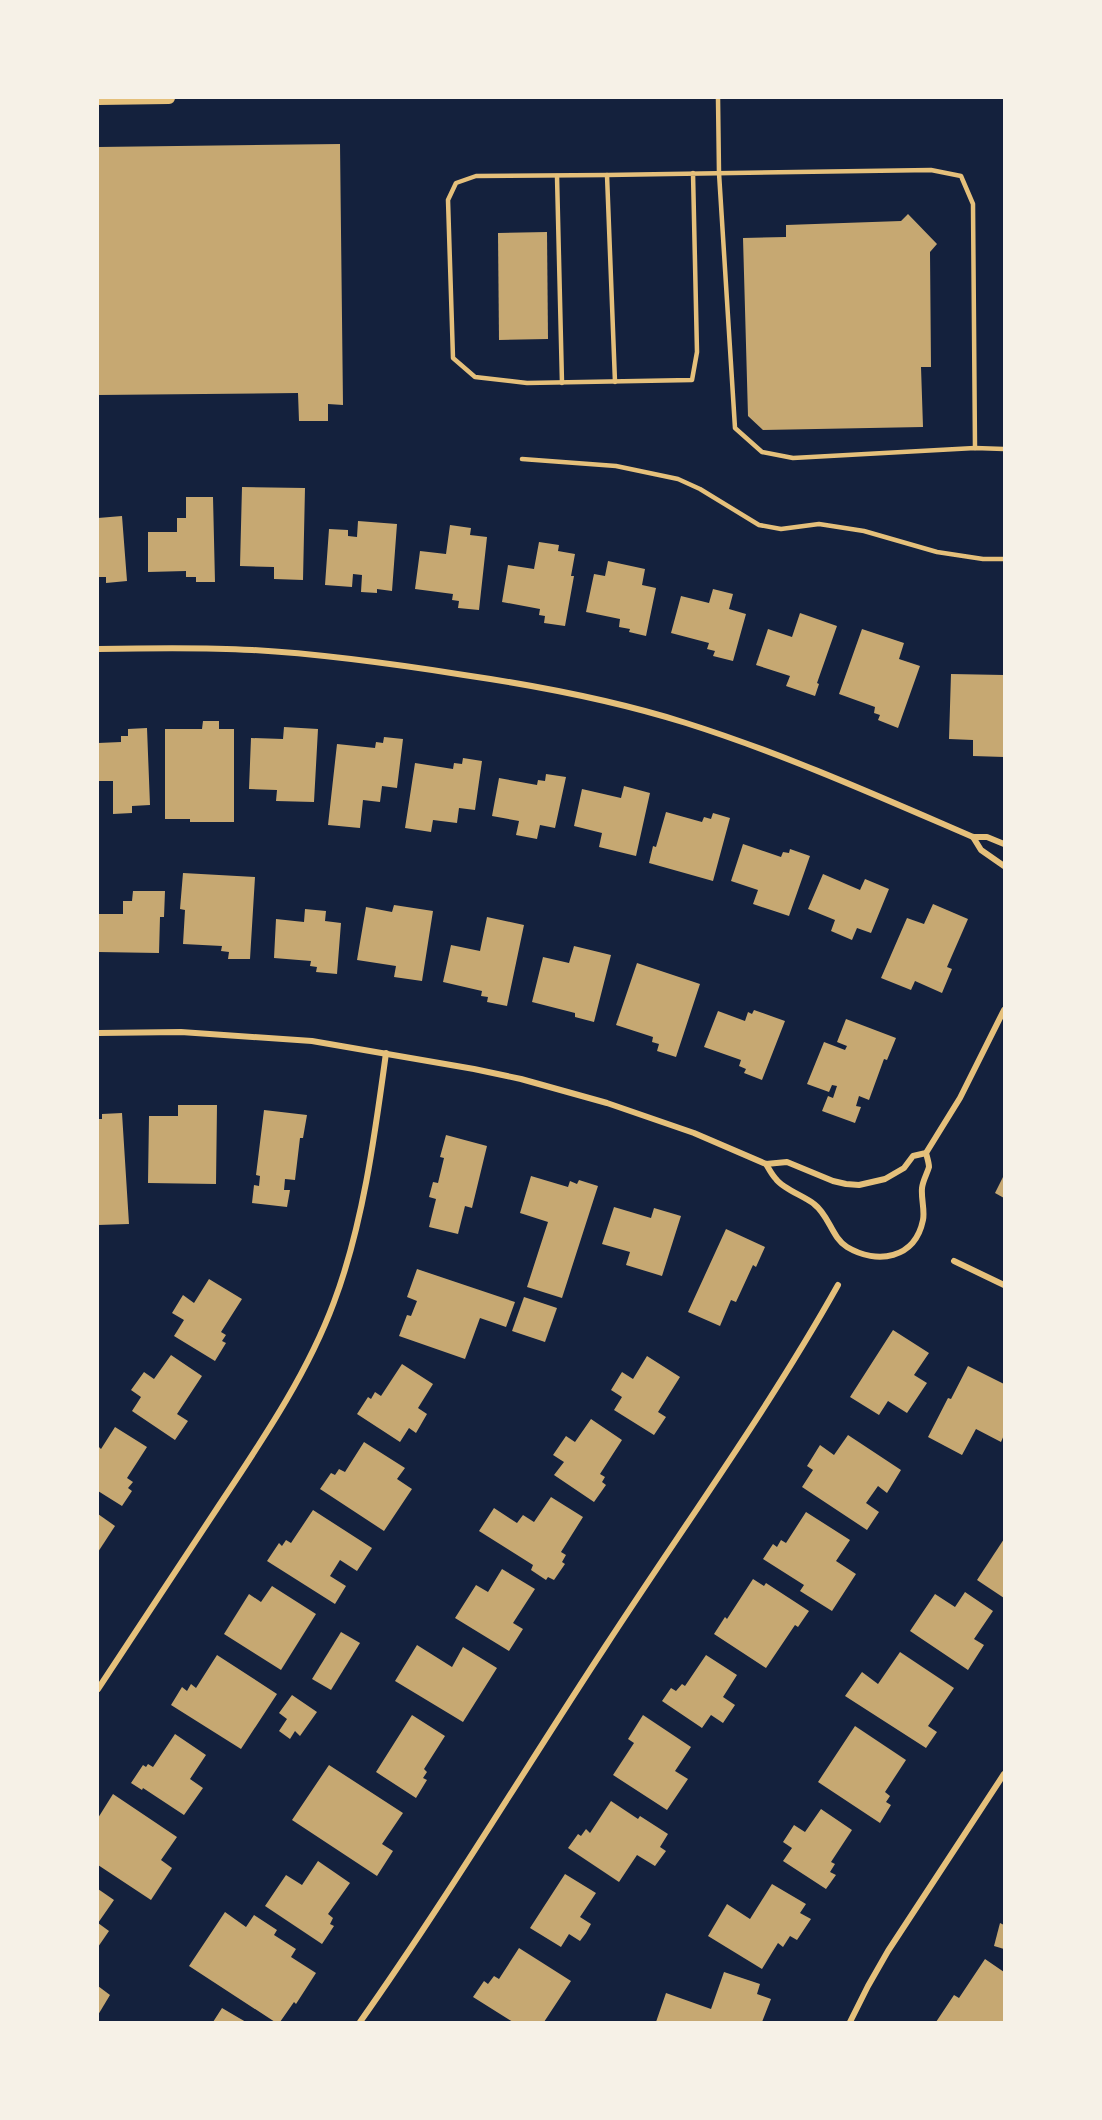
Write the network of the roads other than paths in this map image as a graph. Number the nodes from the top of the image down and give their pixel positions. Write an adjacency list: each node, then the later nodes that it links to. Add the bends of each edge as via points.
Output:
1 (169, 98): 3 (main road)
2 (718, 98): 5 (lane)
3 (98, 99)
4 (693, 173): 5 (lane); 6 (lane); 8 (lane, via 697,352 692,380)
5 (719, 173): 10 (lane, via 735,428 762,452 793,458); 10 (lane, via 931,170 961,176 973,204)
6 (608, 175): 7 (lane); 8 (lane)
7 (556, 176): 9 (lane); 9 (lane, via 476,176 456,183 448,200 453,358 475,377)
8 (615, 382): 9 (lane)
9 (562, 383)
10 (975, 448): 11 (lane)
11 (1005, 449)
12 (522, 459): 13 (lane, via 616,466 678,479 759,525 781,529 819,524 864,531 937,552)
13 (1005, 559)
14 (98, 649): 15 (street, via 192,648 306,654 414,667 579,695 687,723 776,754)
15 (973, 837): 16 (street); 17 (street, via 981,850)
16 (1005, 844)
17 (1005, 866)
18 (1005, 1010): 21 (street, via 960,1098)
19 (98, 1033): 20 (street, via 221,1034 312,1041)
20 (386, 1053): 22 (street, via 521,1079 596,1100 694,1133); 26 (street, via 351,1245 325,1325 246,1466)
21 (926, 1153): 22 (street, via 913,1156 896,1174 859,1185 833,1181 787,1162); 22 (street, via 929,1166 923,1181 921,1228 912,1244 898,1254 877,1258 844,1246 816,1205 777,1181)
22 (766, 1164)
23 (954, 1261): 24 (street)
24 (1005, 1285)
25 (838, 1286): 28 (street, via 776,1388 553,1725 405,1959)
26 (98, 1689)
27 (1003, 1778): 29 (street, via 888,1951)
28 (360, 2022)
29 (850, 2022)

